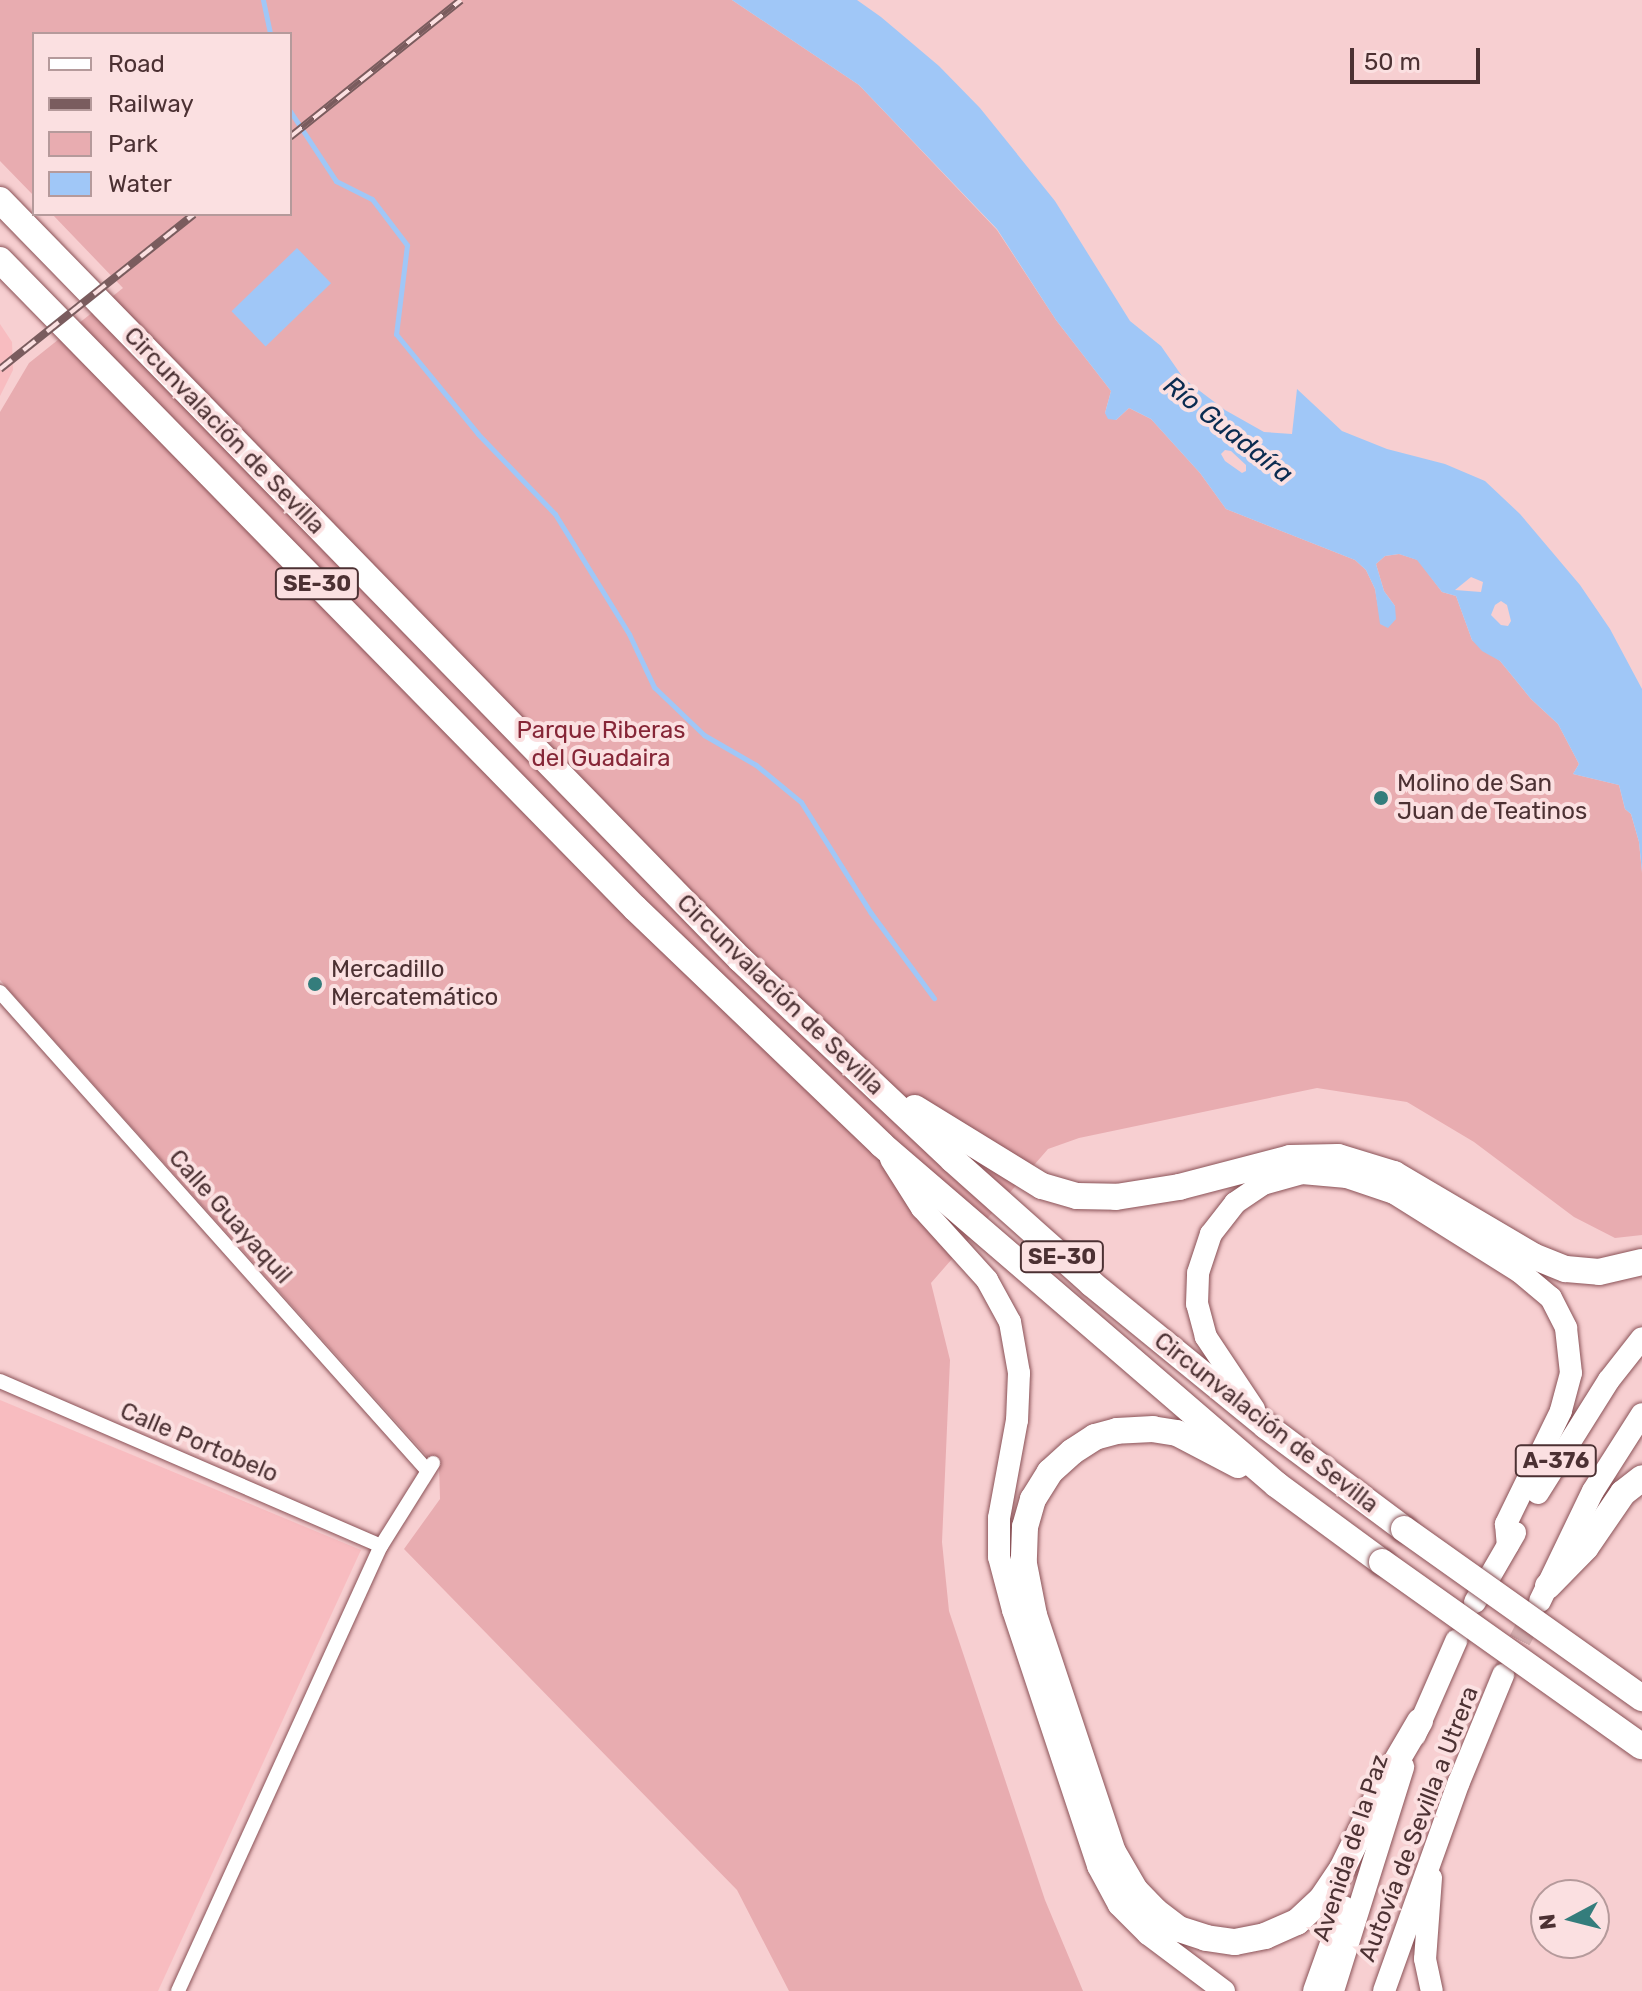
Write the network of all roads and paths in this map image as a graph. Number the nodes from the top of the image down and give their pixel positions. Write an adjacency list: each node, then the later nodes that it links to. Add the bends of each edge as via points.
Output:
1 (0, 200): 4 (highway, Circunvalación de Sevilla / SE-30, via 740,959)
2 (0, 260): 5 (highway, Circunvalación de Sevilla / SE-30, via 635,908)
3 (2, 990): 18 (street, Calle Guayaquil, via 430,1467)
4 (866, 1079): 6 (highway, via 1017,1173 1077,1196 1116,1197 1179,1187 1290,1158 1338,1157 1394,1174 1533,1256 1566,1269 1599,1272); 12 (highway, Circunvalación de Sevilla / SE-30, via 1092,1284)
5 (882, 1145): 15 (highway, Circunvalación de Sevilla / SE-30); 29 (main road, via 922,1208 987,1280 1010,1322 1019,1373 1018,1404 999,1518 999,1557 1098,1866 1119,1905 1139,1925)
6 (1642, 1262)
7 (1642, 1320): 9 (main road)
8 (1642, 1338): 9 (main road, A-376)
9 (1609, 1380): 17 (main road, A-376)
10 (0, 1381): 18 (street, Calle Portobelo)
11 (1642, 1414): 16 (main road, A-376)
12 (1266, 1426): 17 (main road, via 1206,1337 1197,1304 1198,1273 1211,1234 1235,1203 1263,1184 1302,1173 1347,1177 1394,1193 1520,1272 1551,1298 1566,1328 1571,1373 1561,1411 1506,1524); 23 (highway, Circunvalación de Sevilla / SE-30, bridge)
13 (1642, 1442): 16 (main road, via 1603,1499)
14 (1642, 1478): 19 (highway, via 1623,1493 1586,1547)
15 (1277, 1485): 24 (highway, via 1177,1433 1117,1431 1072,1452 1050,1472 1033,1499 1025,1527 1024,1564 1034,1615 1113,1852 1135,1890 1179,1929 1206,1938 1235,1942 1297,1922 1321,1900 1342,1869); 25 (highway, Circunvalación de Sevilla / SE-30, bridge)
16 (1576, 1524): 19 (main road, A-376)
17 (1508, 1545): 20 (main road, A-376)
18 (381, 1546): 28 (street)
19 (1544, 1593)
20 (1475, 1602)
21 (1456, 1641): 24 (main road, Autovía de Sevilla a Utrera)
22 (1503, 1675): 27 (main road, Autovía de Sevilla a Utrera)
23 (1642, 1698)
24 (1420, 1721): 26 (main road, Avenida de la Paz)
25 (1641, 1747)
26 (1394, 1792): 30 (main road, via 1366,1849); 31 (main road, Avenida de la Paz)
27 (1433, 1853): 32 (main road, Autovía de Sevilla a Utrera); 33 (main road, via 1425,1959)
28 (178, 1991)
29 (1224, 1991)
30 (1314, 1991)
31 (1333, 1991)
32 (1384, 1991)
33 (1432, 1991)

